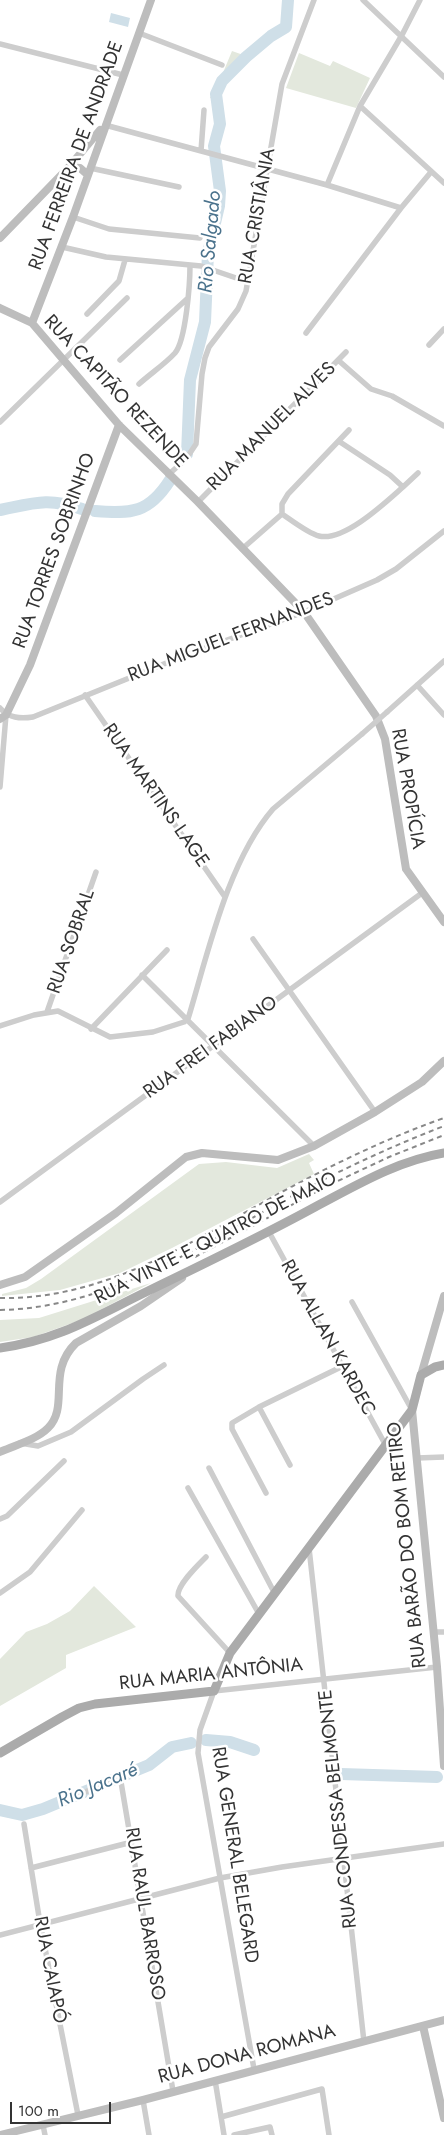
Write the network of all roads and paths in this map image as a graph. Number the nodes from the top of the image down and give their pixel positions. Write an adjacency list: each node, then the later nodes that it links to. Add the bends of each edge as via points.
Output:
1 (150, 0): 5 (street, RUA FERREIRA DE ANDRADE)
2 (314, 0): 16 (street, RUA CRISTIÂNIA, via 284,77)
3 (363, 0): 6 (street)
4 (420, 0): 6 (street)
5 (139, 33): 8 (street); 9 (street, RUA FERREIRA DE ANDRADE)
6 (402, 36): 10 (street); 11 (street)
7 (0, 44): 9 (street)
8 (222, 65)
9 (123, 75): 13 (street, RUA FERREIRA DE ANDRADE)
10 (444, 77)
11 (360, 106): 18 (street); 20 (street)
12 (204, 110): 14 (street)
13 (104, 125): 14 (street); 15 (street); 17 (street, RUA FERREIRA DE ANDRADE)
14 (202, 152): 16 (street)
15 (68, 167): 17 (street); 24 (street)
16 (266, 169): 20 (street); 29 (street, RUA CRISTIÂNIA)
17 (89, 171): 21 (street); 23 (street, RUA FERREIRA DE ANDRADE)
18 (431, 172): 19 (street); 22 (street)
19 (444, 183)
20 (327, 184): 22 (street)
21 (179, 187)
22 (401, 208): 36 (street)
23 (73, 218): 25 (street, via 110,229); 26 (street, RUA FERREIRA DE ANDRADE)
24 (0, 238)
25 (200, 238)
26 (62, 247): 27 (street); 34 (street, RUA FERREIRA DE ANDRADE)
27 (125, 260): 28 (street); 33 (street, via 119,281)
28 (190, 265): 29 (street, via 218,270); 31 (street)
29 (248, 282): 49 (street, RUA CRISTIÂNIA, via 243,301 209,347 205,358 196,444 186,459)
30 (126, 298): 39 (street)
31 (188, 298): 40 (street); 42 (street, via 179,346)
32 (0, 308): 34 (street, RUA CAPITÃO REZENDE)
33 (87, 314)
34 (32, 323): 39 (street, RUA CAPITÃO REZENDE)
35 (444, 329): 37 (street)
36 (306, 333)
37 (429, 345)
38 (346, 352): 41 (street, RUA MANUEL ALVES)
39 (63, 360): 43 (street); 44 (street, RUA CAPITÃO REZENDE)
40 (120, 360)
41 (338, 360): 45 (street, via 371,389 392,396); 51 (street, RUA MANUEL ALVES)
42 (139, 384)
43 (0, 422)
44 (119, 426): 49 (street, RUA CAPITÃO REZENDE); 61 (street, RUA TORRES SOBRINHO, via 30,665)
45 (444, 426)
46 (350, 430): 47 (street)
47 (340, 442): 50 (street); 52 (street, via 284,500)
48 (418, 473): 50 (street)
49 (168, 475): 51 (street, RUA CAPITÃO REZENDE)
50 (403, 487): 52 (street, via 367,518 327,536 315,535)
51 (198, 502): 54 (street, RUA CAPITÃO REZENDE)
52 (282, 514): 54 (street)
53 (444, 531): 55 (street, RUA MIGUEL FERNANDES, via 377,580)
54 (242, 549): 55 (street, RUA CAPITÃO REZENDE)
55 (304, 612): 58 (street, RUA MIGUEL FERNANDES); 64 (street, RUA PROPÍCIA, via 372,707 382,728 403,857 406,869)
56 (444, 661): 57 (street)
57 (417, 686): 60 (street); 65 (street, bridge, via 272,809 260,823)
58 (85, 695): 61 (street, RUA MIGUEL FERNANDES, via 33,717); 65 (street, RUA MARTINS LAGE)
59 (0, 708): 61 (street)
60 (444, 715)
61 (3, 717): 62 (street)
62 (0, 787)
63 (96, 872): 71 (street, RUA SOBRAL)
64 (422, 893): 66 (street, RUA PROPÍCIA); 70 (street, RUA FREI FABIANO)
65 (225, 897): 72 (street)
66 (444, 922)
67 (253, 939): 70 (street)
68 (167, 950): 69 (street)
69 (142, 975): 72 (street); 74 (street)
70 (289, 991): 75 (street, RUA FREI FABIANO); 77 (street)
71 (47, 1012): 73 (street); 74 (street, via 67,1014)
72 (188, 1018): 74 (street, via 168,1028 128,1036 110,1037); 75 (street)
73 (0, 1026)
74 (91, 1029)
75 (215, 1046): 78 (street); 80 (street, RUA FREI FABIANO)
76 (444, 1061): 77 (street, via 422,1082)
77 (375, 1112): 78 (street)
78 (314, 1146): 83 (street, via 278,1160 202,1153 186,1157 116,1213 25,1277)
79 (444, 1153): 81 (main road, RUA VINTE E QUATRO DE MAIO, via 402,1163)
80 (0, 1202)
81 (269, 1232): 82 (main road, RUA VINTE E QUATRO DE MAIO); 89 (street, RUA ALLAN KARDEC)
82 (202, 1265): 86 (main road, RUA VINTE E QUATRO DE MAIO, via 65,1332 24,1345); 93 (street, via 67,1352 60,1368 57,1413 53,1421 40,1434)
83 (0, 1284)
84 (444, 1296): 90 (street, RUA BARÃO DO BOM RETIRO)
85 (352, 1302): 92 (street)
86 (0, 1348)
87 (164, 1365): 93 (street, via 71,1432 38,1446)
88 (444, 1365): 90 (main road)
89 (343, 1366): 91 (street); 94 (street, RUA ALLAN KARDEC)
90 (421, 1375): 92 (main road, RUA BARÃO DO BOM RETIRO)
91 (259, 1407): 99 (street); 102 (street, via 231,1426)
92 (412, 1410): 94 (main road, RUA GENERAL BELEGARD); 97 (street, RUA BARÃO DO BOM RETIRO)
93 (20, 1443): 95 (street)
94 (385, 1444): 105 (main road, RUA GENERAL BELEGARD)
95 (0, 1452)
96 (444, 1457): 97 (street)
97 (417, 1458): 110 (street, RUA BARÃO DO BOM RETIRO)
98 (64, 1461): 104 (street)
99 (290, 1465)
100 (209, 1468): 108 (street)
101 (188, 1488): 109 (street)
102 (266, 1494)
103 (82, 1510): 107 (street, via 30,1572)
104 (0, 1519)
105 (309, 1546): 108 (main road, RUA GENERAL BELEGARD); 114 (street, RUA CONDESSA BELMONTE)
106 (206, 1556): 112 (street, via 182,1584 178,1596)
107 (0, 1593)
108 (275, 1594): 109 (main road, RUA GENERAL BELEGARD)
109 (259, 1614): 112 (main road, RUA GENERAL BELEGARD)
110 (433, 1632): 111 (street); 113 (street, RUA BARÃO DO BOM RETIRO)
111 (444, 1632)
112 (230, 1653): 115 (main road, RUA GENERAL BELEGARD)
113 (437, 1667): 114 (street, RUA MARIA ANTÔNIA); 116 (street, RUA BARÃO DO BOM RETIRO)
114 (324, 1679): 115 (street, RUA MARIA ANTÔNIA); 123 (street, RUA CONDESSA BELMONTE)
115 (214, 1691): 117 (main road, RUA MARIA ANTÔNIA, via 79,1708); 125 (street, RUA GENERAL BELEGARD, via 200,1730 198,1753)
116 (441, 1700): 118 (street, RUA BARÃO DO BOM RETIRO)
117 (0, 1753)
118 (444, 1766)
119 (79, 1795): 121 (street, RUA RAUL BARROSO, via 121,1782)
120 (24, 1824): 124 (street, RUA CAIAPÓ)
121 (132, 1842): 124 (street); 126 (street, RUA RAUL BARROSO)
122 (444, 1844): 123 (street)
123 (344, 1858): 125 (street); 131 (street, RUA CONDESSA BELMONTE)
124 (31, 1868): 127 (street, RUA CAIAPÓ)
125 (220, 1878): 126 (street); 132 (street, RUA GENERAL BELEGARD)
126 (140, 1897): 127 (street); 134 (street, RUA RAUL BARROSO)
127 (40, 1923): 128 (street); 136 (street, RUA CAIAPÓ)
128 (0, 1935)
129 (444, 2020): 130 (street, RUA DONA ROMANA)
130 (423, 2026): 131 (street, RUA DONA ROMANA); 138 (street)
131 (364, 2042): 132 (street, RUA DONA ROMANA)
132 (254, 2069): 133 (street, RUA DONA ROMANA)
133 (215, 2080): 134 (street, RUA DONA ROMANA); 137 (street)
134 (173, 2091): 135 (street, RUA DONA ROMANA)
135 (143, 2100): 136 (street, RUA DONA ROMANA); 142 (street)
136 (78, 2115): 139 (street, RUA DONA ROMANA)
137 (220, 2117): 143 (street); 146 (street, via 322,2089)
138 (444, 2118)
139 (42, 2125): 140 (street, RUA DONA ROMANA); 141 (street)
140 (0, 2135)
141 (44, 2135)
142 (149, 2135)
143 (224, 2135)
144 (234, 2135): 145 (street, via 270,2127)
145 (272, 2135)
146 (328, 2135)

